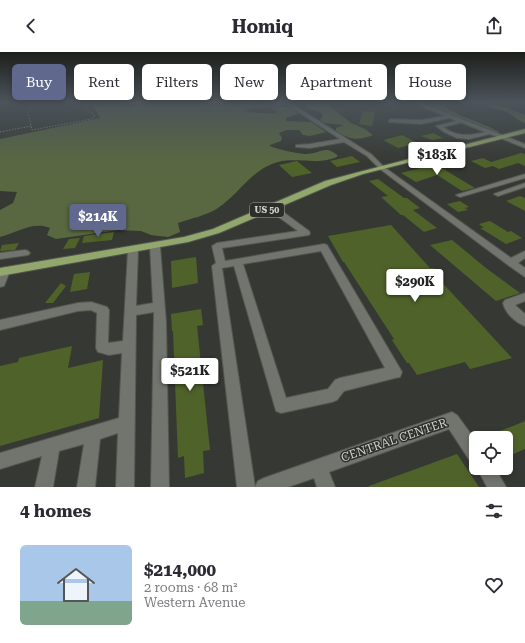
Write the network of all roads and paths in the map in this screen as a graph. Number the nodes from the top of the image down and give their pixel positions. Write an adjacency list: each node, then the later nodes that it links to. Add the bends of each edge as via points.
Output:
1 (30, 122): 6 (path)
2 (75, 122): 6 (path, via 38,130 32,130)
3 (316, 122): 13 (street)
4 (463, 122): 9 (street)
5 (452, 123): 10 (street); 11 (street, via 439,126 452,135)
6 (31, 126): 8 (path)
7 (525, 131): 12 (main road, US 50)
8 (0, 132)
9 (489, 133): 10 (street); 12 (street)
10 (482, 134): 11 (street)
11 (462, 137): 14 (street)
12 (500, 137): 14 (main road, US 50); 16 (street)
13 (345, 140): 15 (street); 17 (street, via 369,155)
14 (478, 143): 17 (main road, US 50)
15 (298, 146)
16 (525, 146)
17 (382, 168): 22 (main road, US 50, via 328,183); 31 (street)
18 (525, 176): 21 (street)
19 (525, 185): 20 (street)
20 (498, 194)
21 (460, 195)
22 (272, 208): 23 (street); 24 (main road, US 50, via 216,231)
23 (306, 232): 25 (street); 32 (street, via 217,246)
24 (155, 246): 26 (main road, US 50); 37 (street)
25 (315, 249): 30 (street); 30 (street, via 324,247 395,372 340,385 332,395 281,406)
26 (134, 250): 33 (main road, US 50); 38 (street)
27 (25, 253): 29 (street)
28 (525, 254): 31 (street)
29 (0, 256)
30 (238, 262): 32 (street)
31 (511, 263): 34 (street)
32 (221, 265): 53 (street, via 217,266)
33 (3, 271): 35 (street)
34 (525, 273)
35 (0, 283)
36 (525, 297): 39 (street, via 510,303 510,308)
37 (159, 306): 38 (street); 52 (street)
38 (130, 312): 41 (street)
39 (525, 321)
40 (0, 325): 41 (street, via 91,306 103,310 102,348)
41 (129, 346): 42 (street)
42 (126, 423): 43 (street); 51 (street)
43 (93, 433): 44 (street); 50 (street)
44 (52, 445): 46 (street); 49 (street)
45 (469, 445): 47 (street, CENTRAL CENTER, via 452,420)
46 (0, 461)
47 (318, 467): 54 (street, CENTRAL CENTER); 55 (street)
48 (489, 475): 56 (street)
49 (44, 487)
50 (86, 487)
51 (125, 487)
52 (160, 487)
53 (246, 487)
54 (264, 487)
55 (326, 487)
56 (497, 487)

